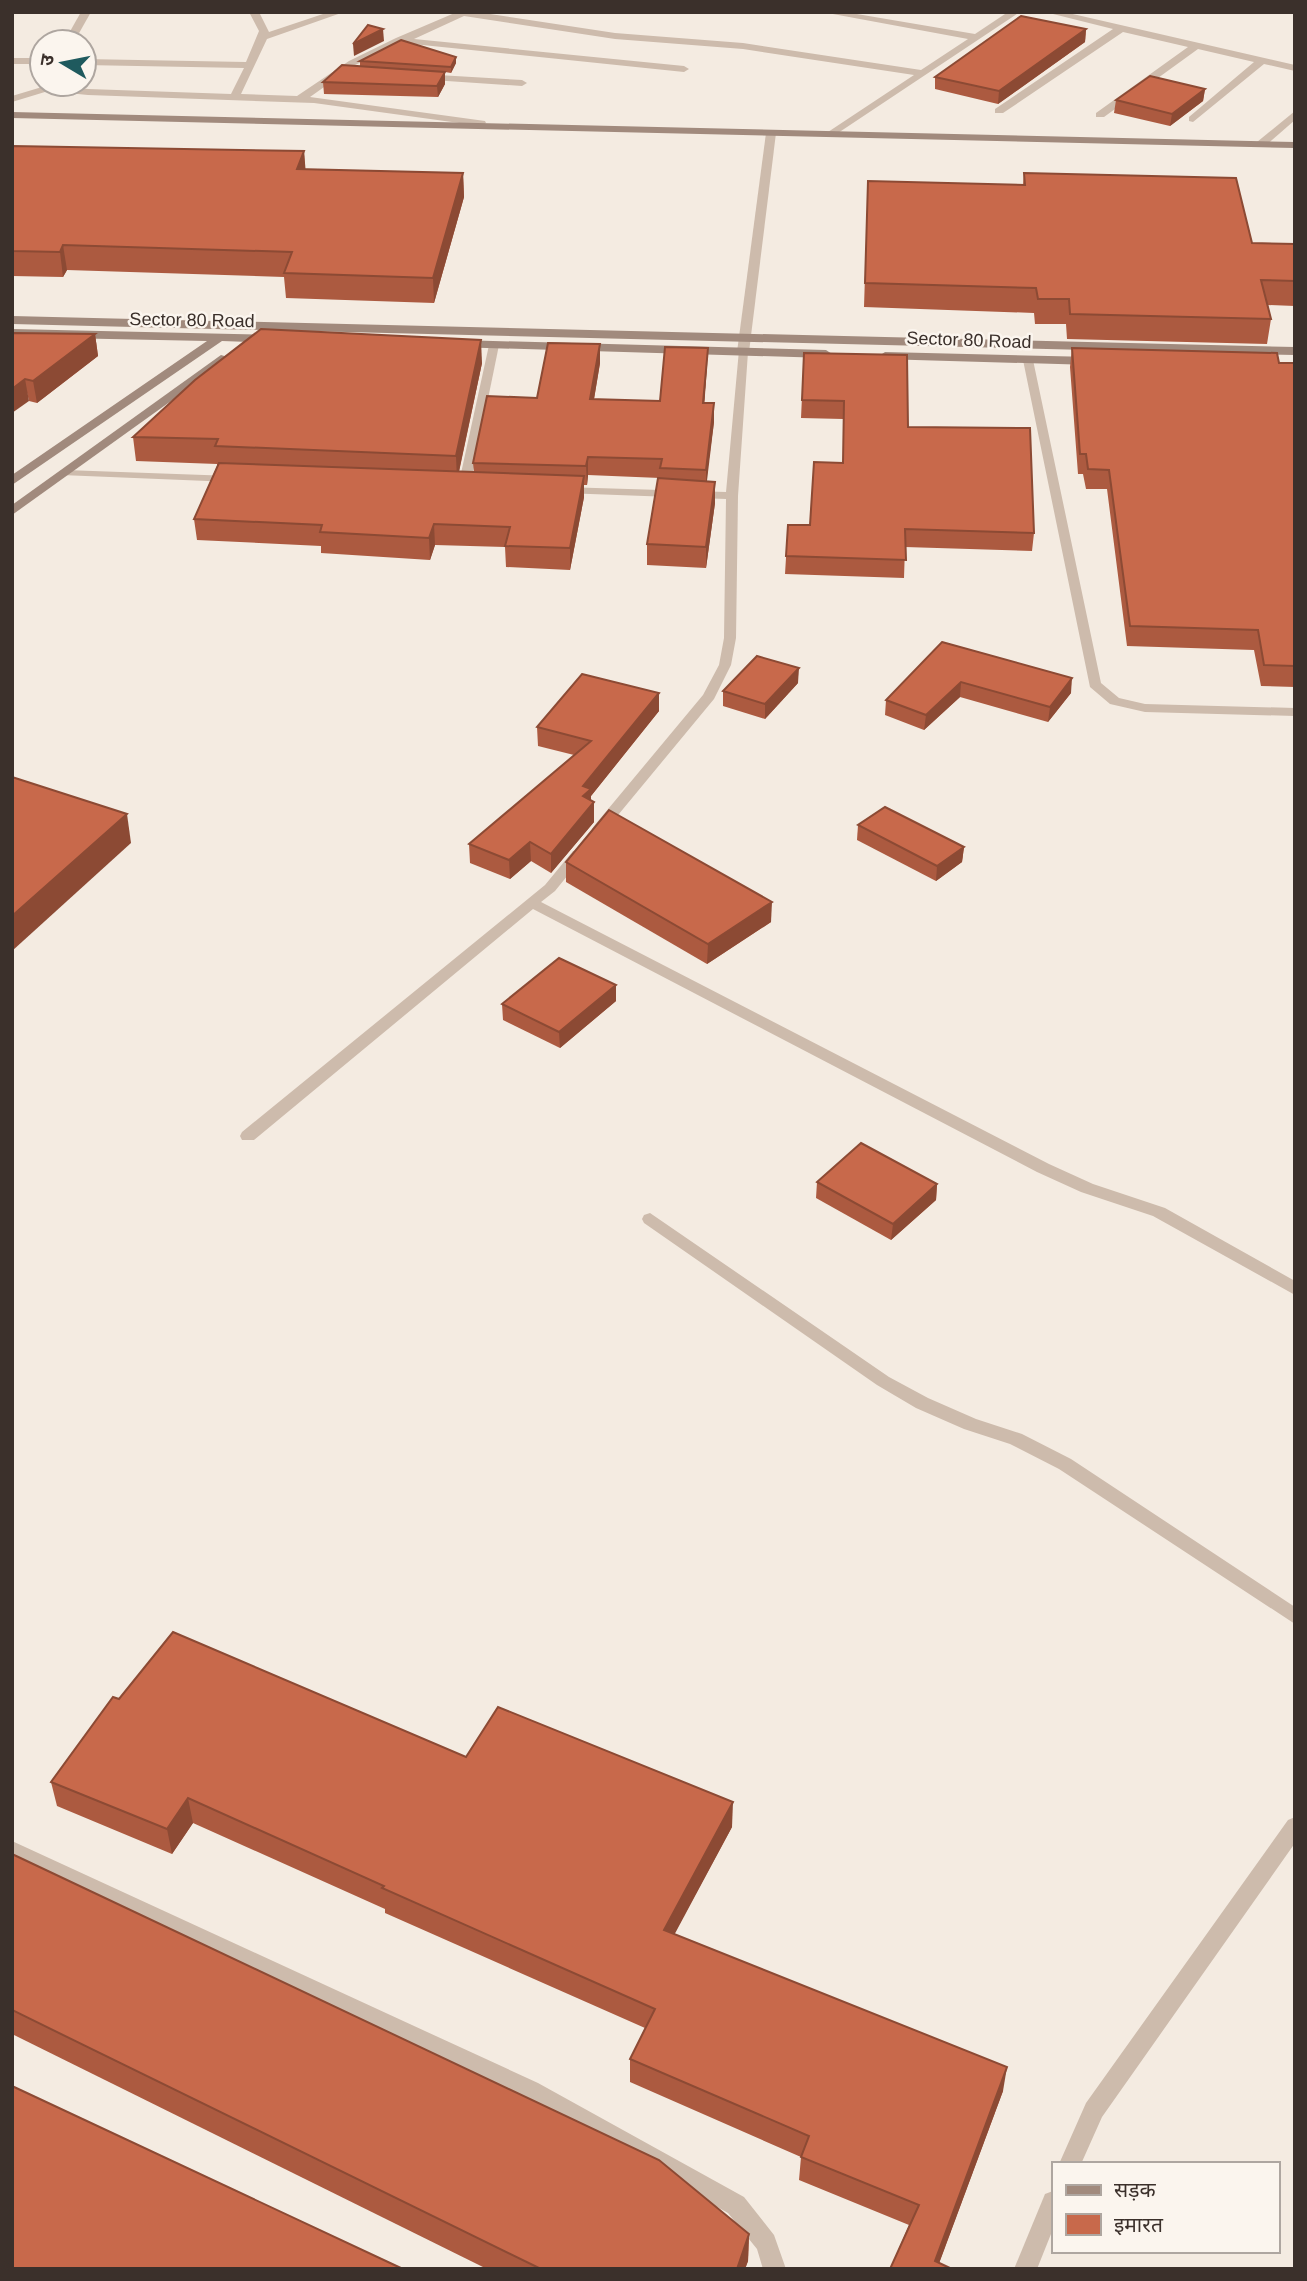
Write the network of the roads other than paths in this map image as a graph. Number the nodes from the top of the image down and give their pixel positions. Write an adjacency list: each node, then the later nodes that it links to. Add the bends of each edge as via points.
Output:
1 (86, 12): 9 (street)
2 (254, 12): 10 (street)
3 (340, 12): 10 (street)
4 (828, 12): 11 (street)
5 (1014, 12): 11 (street)
6 (1050, 12): 8 (street)
7 (464, 13): 12 (street); 21 (street, via 615,36 743,46)
8 (1123, 27): 13 (street); 27 (street)
9 (77, 28)
10 (263, 37): 16 (street)
11 (974, 37): 21 (street)
12 (399, 40): 18 (street); 19 (street)
13 (1198, 44): 14 (street); 30 (street)
14 (1262, 60): 17 (street); 31 (street)
15 (98, 62): 16 (street)
16 (248, 65): 25 (street)
17 (1295, 68)
18 (684, 69)
19 (337, 71): 20 (street); 26 (street)
20 (364, 73)
21 (921, 73): 34 (street)
22 (403, 75): 23 (street)
23 (522, 83)
24 (98, 92): 25 (street)
25 (236, 95): 26 (street)
26 (300, 99): 32 (street)
27 (999, 111)
28 (1295, 114): 35 (street)
29 (12, 115): 32 (street)
30 (1100, 115)
31 (1194, 119)
32 (481, 123): 33 (street)
33 (771, 133): 34 (street); 44 (street)
34 (832, 134): 35 (street)
35 (1261, 144): 36 (street)
36 (1295, 145)
37 (12, 320): 38 (street, Sector 80 Road)
38 (236, 326): 39 (street, Sector 80 Road); 41 (street)
39 (268, 327): 42 (street); 44 (street, Sector 80 Road)
40 (12, 333): 41 (street, Sector 80 Road)
41 (219, 338): 42 (street, Sector 80 Road); 52 (street)
42 (252, 338): 43 (street, Sector 80 Road); 50 (street)
43 (494, 345): 44 (street, Sector 80 Road); 54 (lane)
44 (745, 345): 45 (street, Sector 80 Road); 46 (street, Sector 80 Road); 57 (lane)
45 (1295, 351)
46 (838, 354)
47 (865, 355): 48 (street, Sector 80 Road)
48 (1028, 359): 49 (street, Sector 80 Road); 59 (lane, via 1095,684 1115,701 1146,708)
49 (1108, 362)
50 (65, 473): 51 (lane); 58 (street)
51 (244, 479)
52 (12, 481)
53 (450, 486): 54 (lane)
54 (464, 487): 55 (lane)
55 (477, 487)
56 (544, 489): 57 (lane)
57 (732, 496): 60 (lane, via 730,638 725,665 709,696 550,888)
58 (12, 511)
59 (1295, 712)
60 (532, 903): 61 (lane); 63 (lane, via 1043,1168 1159,1212)
61 (248, 1136)
62 (650, 1219): 64 (lane, via 883,1381 922,1403 1065,1464)
63 (1295, 1289)
64 (1295, 1617)
65 (1295, 1826): 67 (lane, via 1094,2110)
66 (12, 1850): 69 (lane, via 530,2090 736,2205 766,2243)
67 (1071, 2162)
68 (1052, 2204): 70 (lane)
69 (775, 2269)
70 (1025, 2269)

